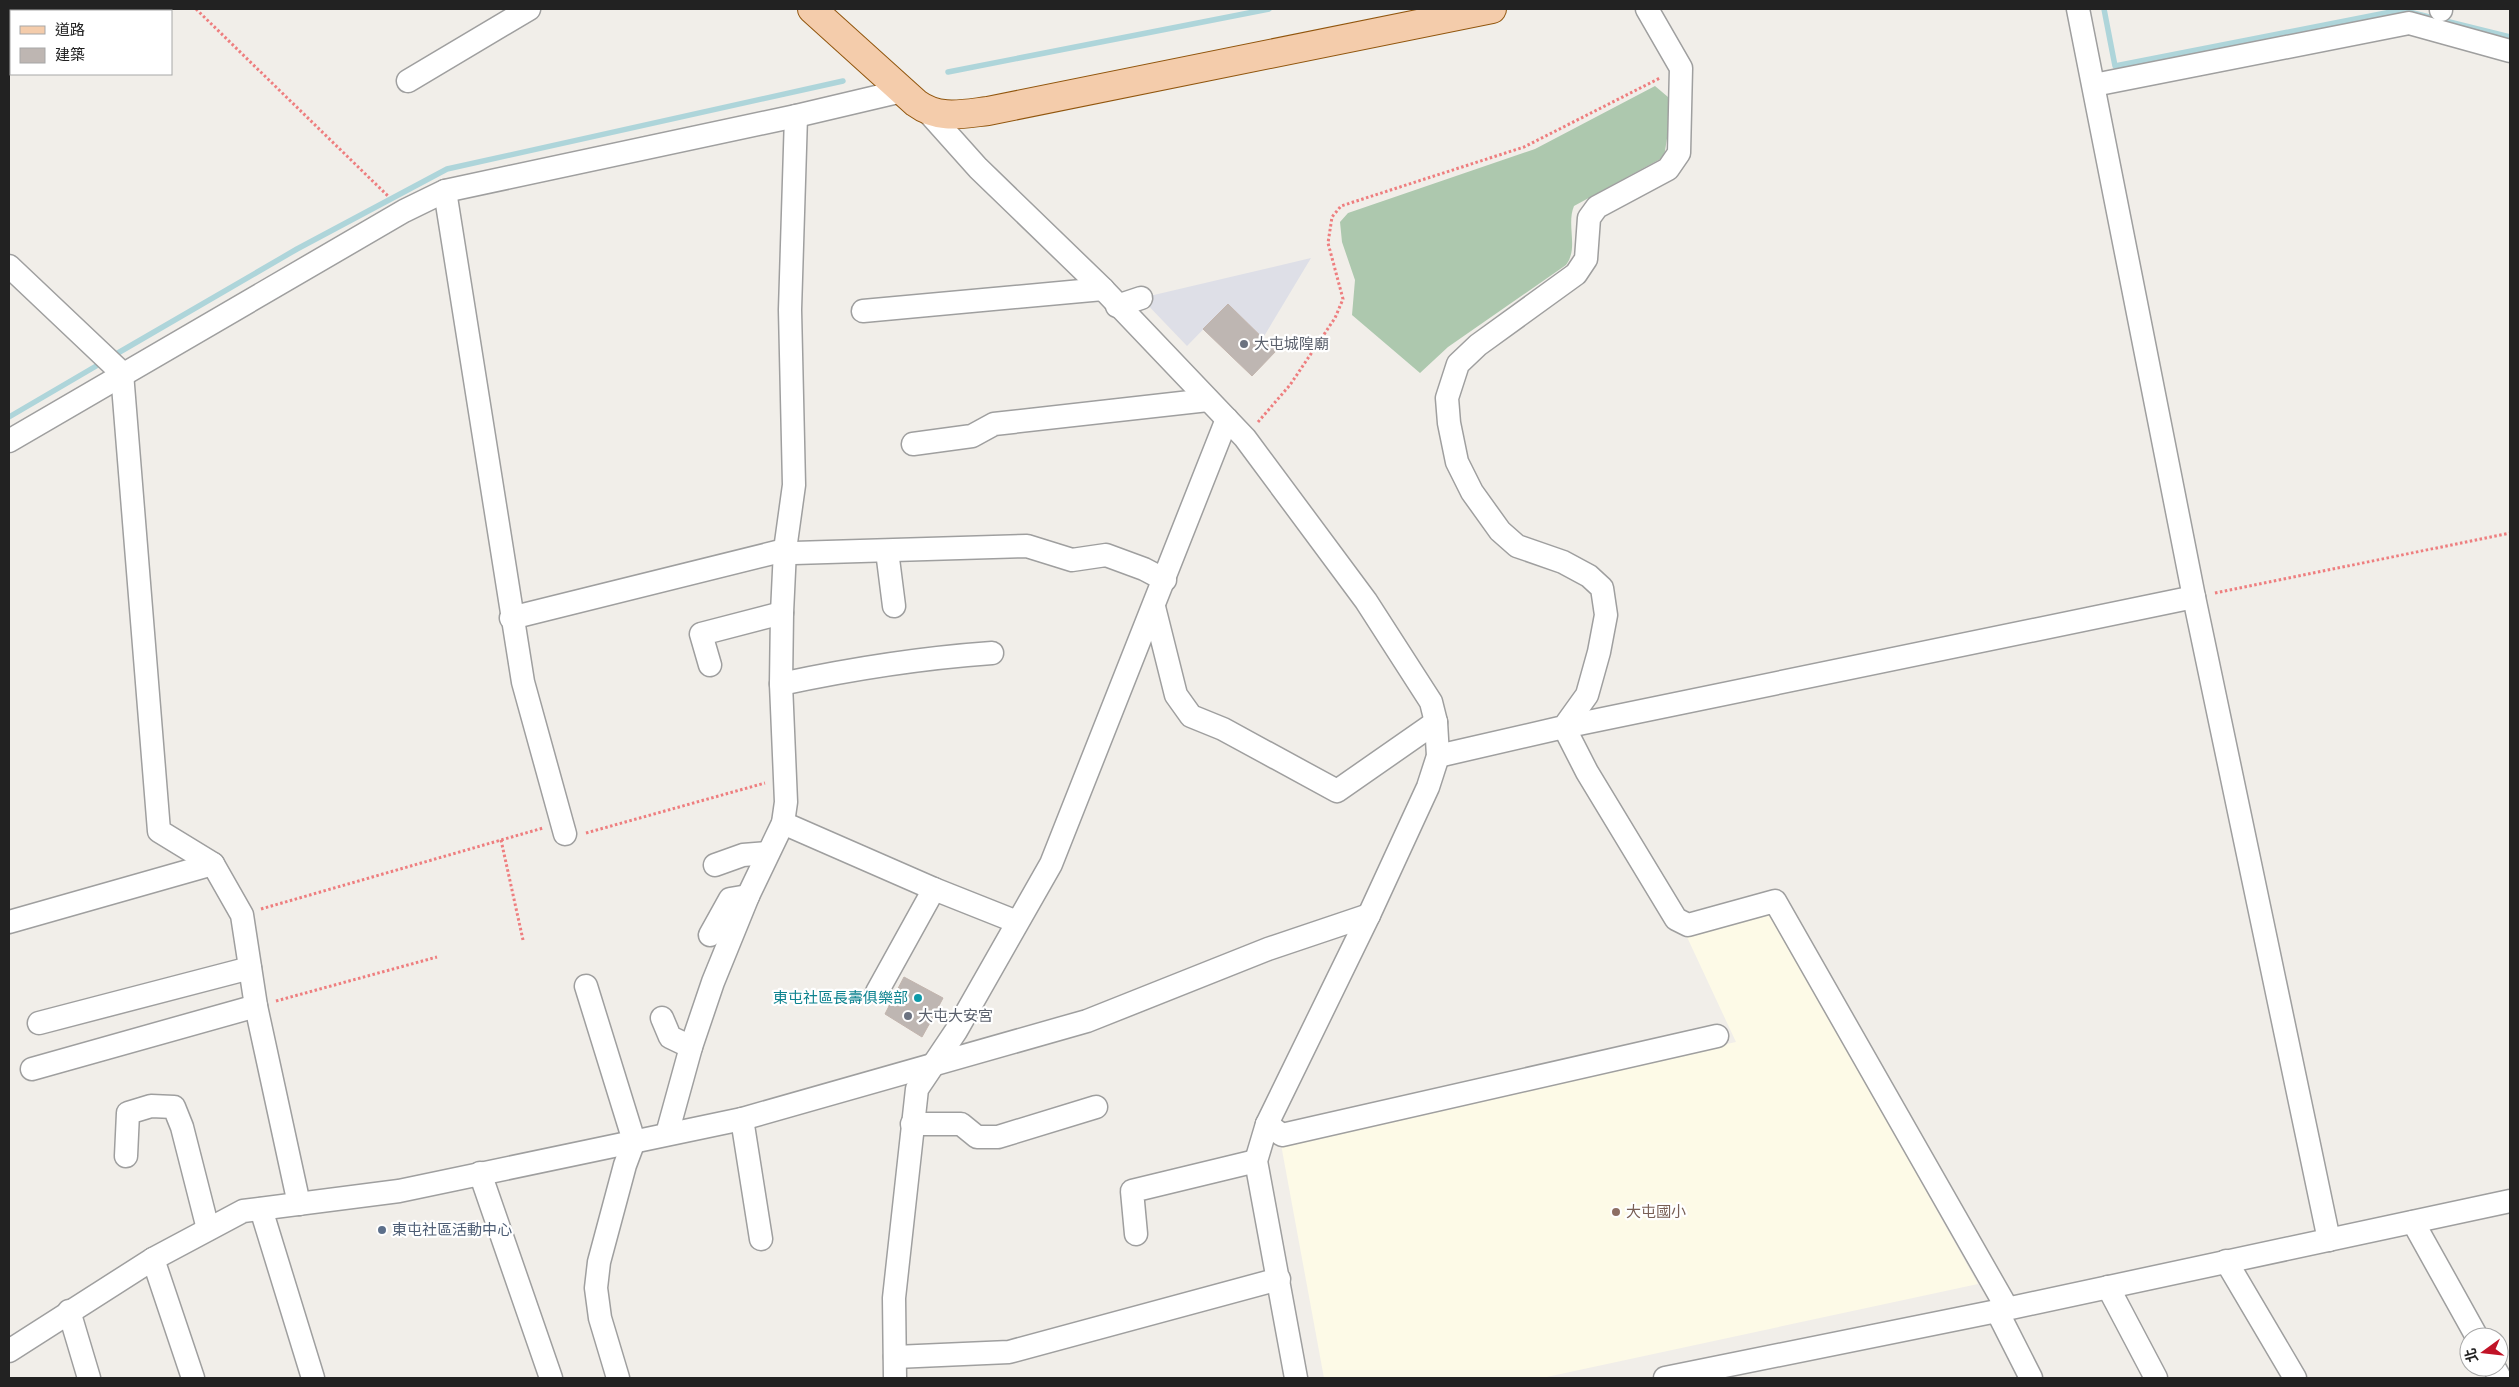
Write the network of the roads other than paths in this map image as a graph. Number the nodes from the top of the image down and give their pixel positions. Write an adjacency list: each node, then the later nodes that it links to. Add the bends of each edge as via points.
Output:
1 (529, 9): 7 (street)
2 (812, 9): 9 (main road)
3 (1492, 9): 10 (main road, via 988,110 954,116)
4 (1647, 9): 35 (street, via 1681,68 1679,153 1668,170 1596,207 1589,218 1586,259 1576,274 1478,345 1458,364 1447,398 1448,423 1457,462 1472,492 1500,531 1517,546 1563,562 1589,576 1602,588 1606,615 1600,652 1587,695)
5 (2078, 9): 8 (street)
6 (2510, 51): 8 (street, via 2409,23)
7 (408, 81)
8 (2094, 85): 26 (street)
9 (902, 91): 10 (main road); 11 (street)
10 (927, 111): 14 (street, via 978,168)
11 (796, 116): 12 (street); 23 (street, via 790,310 794,485)
12 (445, 191): 18 (street, via 404,211); 30 (street)
13 (9, 266): 18 (street)
14 (1102, 289): 16 (street); 17 (street)
15 (1141, 298): 16 (street)
16 (1117, 306): 19 (street)
17 (863, 311)
18 (122, 373): 21 (street); 40 (street, via 159,831)
19 (1208, 400): 20 (street); 22 (street, via 994,424 972,436)
20 (1228, 419): 25 (street); 34 (street, via 1366,601 1432,702)
21 (9, 441)
22 (912, 444)
23 (784, 550): 24 (street, via 794,553); 29 (street); 30 (street)
24 (888, 552): 25 (street, via 1027,546 1072,560 1106,555); 27 (street)
25 (1165, 580): 28 (street)
26 (2194, 597): 35 (street); 74 (street)
27 (894, 606)
28 (1154, 606): 34 (street, via 1176,695 1191,716 1223,729 1337,791); 46 (street, via 1051,864)
29 (782, 613): 32 (street, via 701,634); 33 (street)
30 (512, 618): 38 (street, via 523,682)
31 (992, 653): 33 (street, via 935,657)
32 (710, 665)
33 (781, 684): 37 (street, via 786,802)
34 (1436, 722): 36 (street)
35 (1564, 727): 36 (street); 79 (street, via 1587,772 1676,919 1688,925 1775,901)
36 (1438, 756): 44 (street, via 1428,787)
37 (783, 823): 39 (street); 42 (street)
38 (565, 834)
39 (768, 853): 41 (street, via 743,855); 43 (street)
40 (214, 864): 45 (street); 48 (street, via 242,915)
41 (715, 865)
42 (934, 889): 46 (street); 50 (street)
43 (748, 896): 47 (street, via 730,899); 55 (street, via 713,982)
44 (1369, 915): 56 (street, via 1268,950 1087,1021); 61 (street)
45 (9, 922)
46 (1017, 922): 56 (street, via 956,1031)
47 (710, 935)
48 (250, 968): 51 (street); 53 (street)
49 (586, 986): 63 (street)
50 (877, 992)
51 (256, 1006): 57 (street); 68 (street)
52 (662, 1018): 55 (street, via 670,1037)
53 (39, 1023)
54 (1717, 1036): 61 (street, via 1282,1135)
55 (692, 1047): 62 (street)
56 (930, 1068): 59 (street); 60 (street, via 917,1089)
57 (32, 1069)
58 (1096, 1107): 60 (street, via 998,1137 977,1136 961,1124)
59 (742, 1119): 62 (street); 73 (street)
60 (912, 1124): 83 (street, via 894,1298)
61 (1267, 1124): 65 (street)
62 (667, 1134): 63 (street)
63 (634, 1141): 66 (street); 88 (street, via 599,1262 596,1288 600,1318)
64 (126, 1156): 71 (street, via 128,1112 151,1106 174,1107)
65 (1256, 1161): 72 (street, via 1132,1191); 77 (street)
66 (480, 1173): 68 (street, via 399,1191); 87 (street)
67 (2510, 1201): 70 (street)
68 (299, 1204): 69 (street)
69 (260, 1209): 71 (street, via 243,1211); 86 (street)
70 (2413, 1222): 74 (street); 81 (street)
71 (208, 1229): 75 (street)
72 (1136, 1234)
73 (761, 1239)
74 (2329, 1240): 76 (street)
75 (153, 1259): 80 (street); 85 (street)
76 (2226, 1261): 78 (street); 93 (street)
77 (1279, 1279): 83 (street, via 1009,1352); 89 (street)
78 (2108, 1287): 79 (street); 92 (street)
79 (2002, 1310): 90 (street); 91 (street)
80 (69, 1311): 82 (street); 84 (street)
81 (2471, 1327)
82 (9, 1351)
83 (895, 1367)
84 (89, 1378)
85 (193, 1378)
86 (313, 1378)
87 (551, 1378)
88 (618, 1378)
89 (1296, 1378)
90 (1665, 1378)
91 (2031, 1378)
92 (2156, 1378)
93 (2295, 1378)

